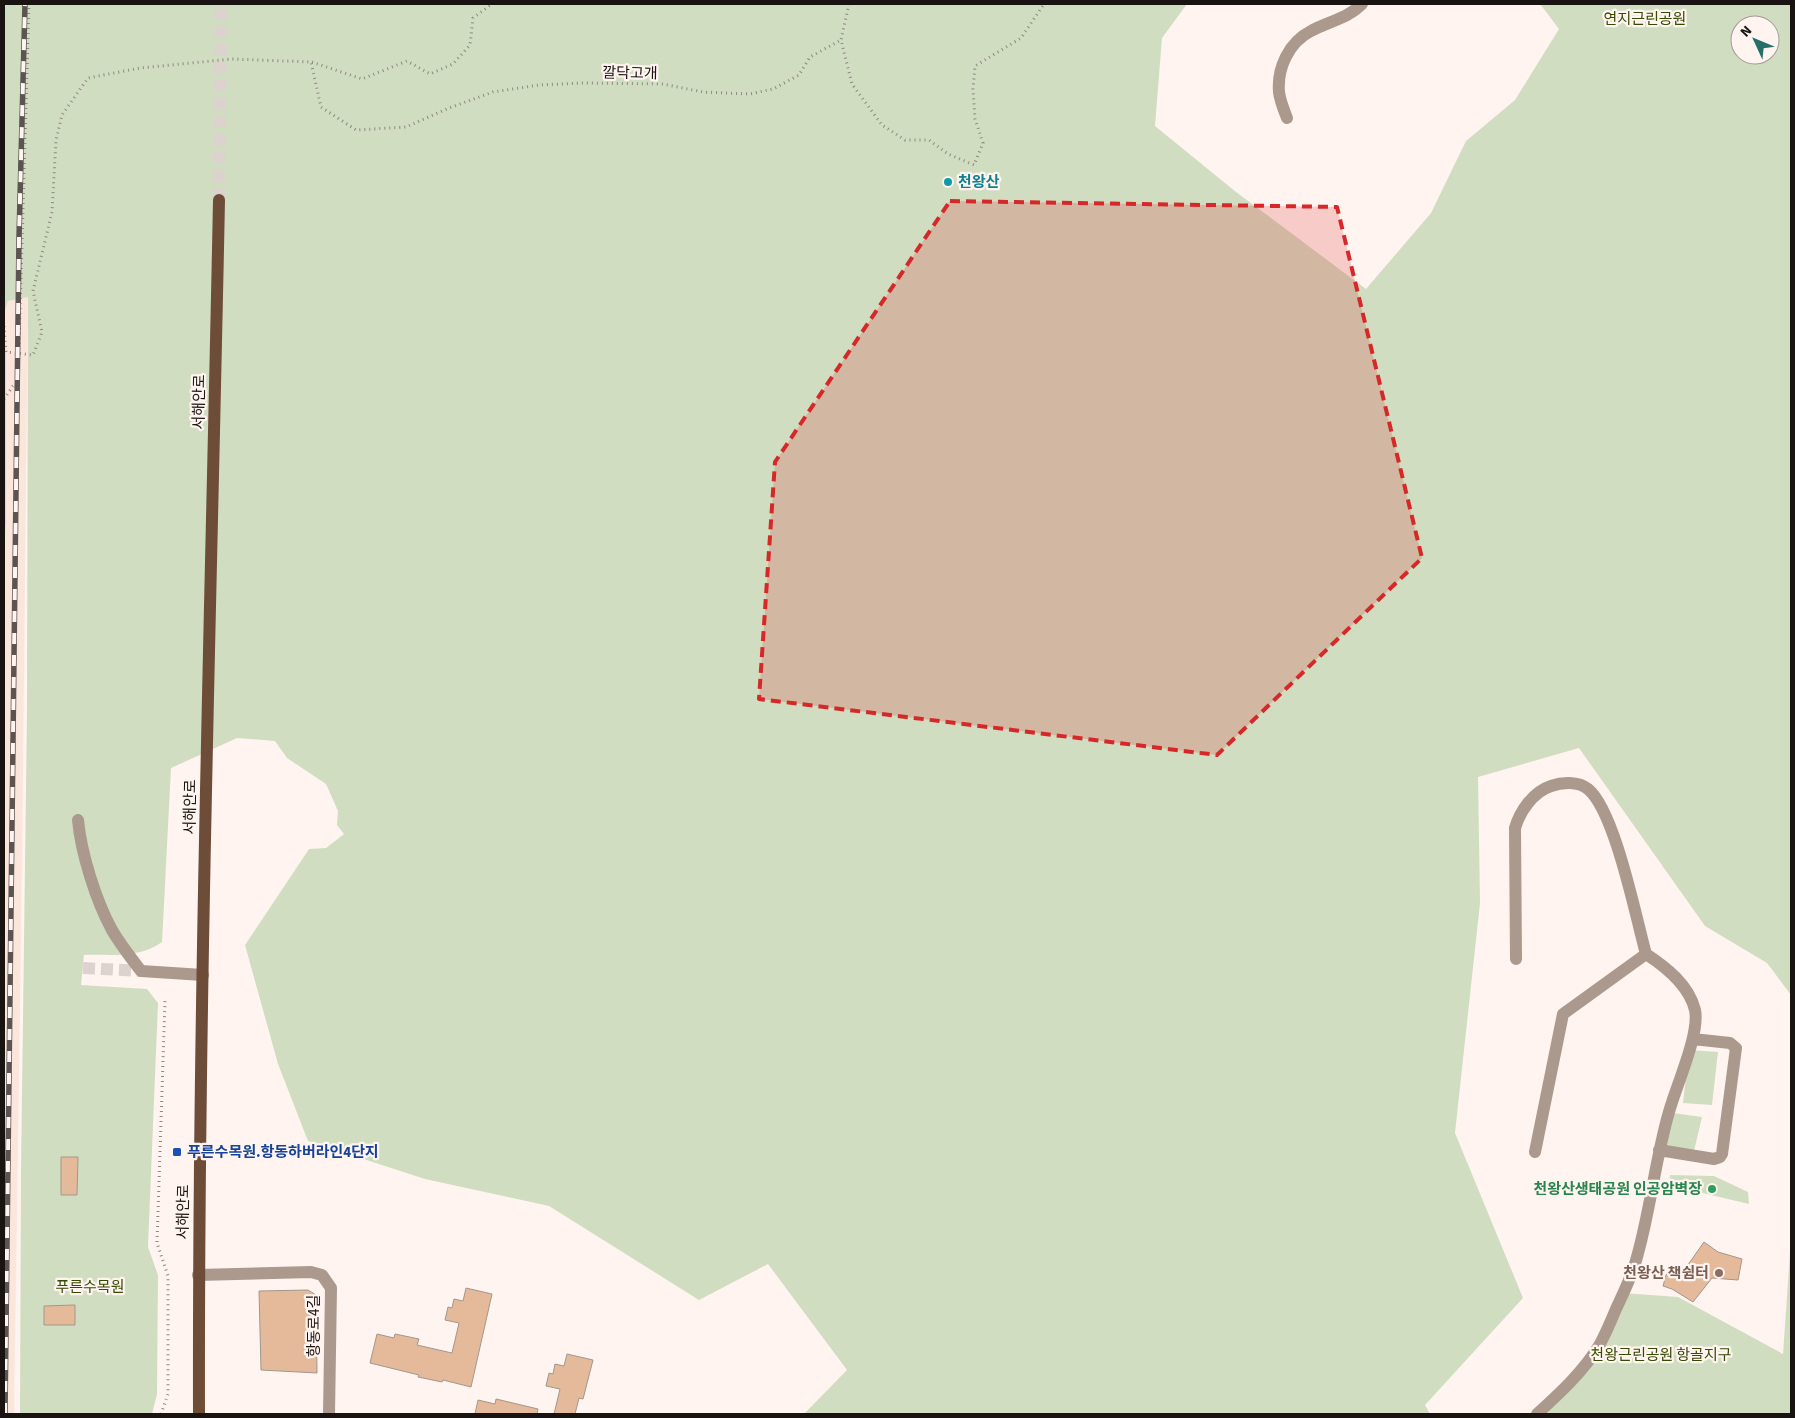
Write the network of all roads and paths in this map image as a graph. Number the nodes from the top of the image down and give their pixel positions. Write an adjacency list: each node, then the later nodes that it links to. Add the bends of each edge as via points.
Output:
1 (29, 4): 11 (path)
2 (492, 4): 7 (path, via 473,18 470,45 453,64 430,74 407,62 362,79)
3 (849, 4): 6 (path)
4 (1044, 4): 6 (path, via 1021,38 975,66 972,89 975,119 983,143 974,165 948,154 929,140 905,140 882,125 852,84)
5 (1362, 4): 8 (lane, via 1312,30 1300,38 1288,53 1279,92)
6 (841, 40): 7 (path, 깔닥고개, via 810,56 799,75 773,89 750,94 704,92 663,84 539,85 493,92 406,127 356,130 321,107)
7 (311, 62): 11 (path, via 232,59 140,68 88,78 62,115 56,140 52,212 34,291 42,332 34,355)
8 (1287, 118)
9 (219, 200): 16 (main road, 서해안로)
10 (4, 326): 11 (path, via 6,352)
11 (18, 353): 12 (path, via 18,381)
12 (4, 399)
13 (78, 820): 16 (lane, via 96,893 112,930 141,971)
14 (1646, 954): 15 (lane, via 1626,878 1598,799 1586,788 1560,783 1532,798 1518,817 1515,828); 18 (lane, via 1666,967 1691,999 1695,1015); 20 (lane, via 1564,1014)
15 (1516, 960)
16 (203, 975): 21 (main road, 서해안로)
17 (165, 1001): 22 (path, via 156,1243 168,1276 168,1394)
18 (1693, 1039): 19 (lane, via 1668,1112); 19 (lane, via 1730,1043 1736,1048 1722,1154 1714,1159)
19 (1659, 1150): 25 (lane, via 1634,1268 1600,1344 1568,1384)
20 (1535, 1152)
21 (198, 1275): 23 (main road, 서해안로); 24 (lane, 항동로4길, via 310,1272 322,1275 331,1288)
22 (161, 1414)
23 (199, 1414)
24 (329, 1414)
25 (1537, 1414)

